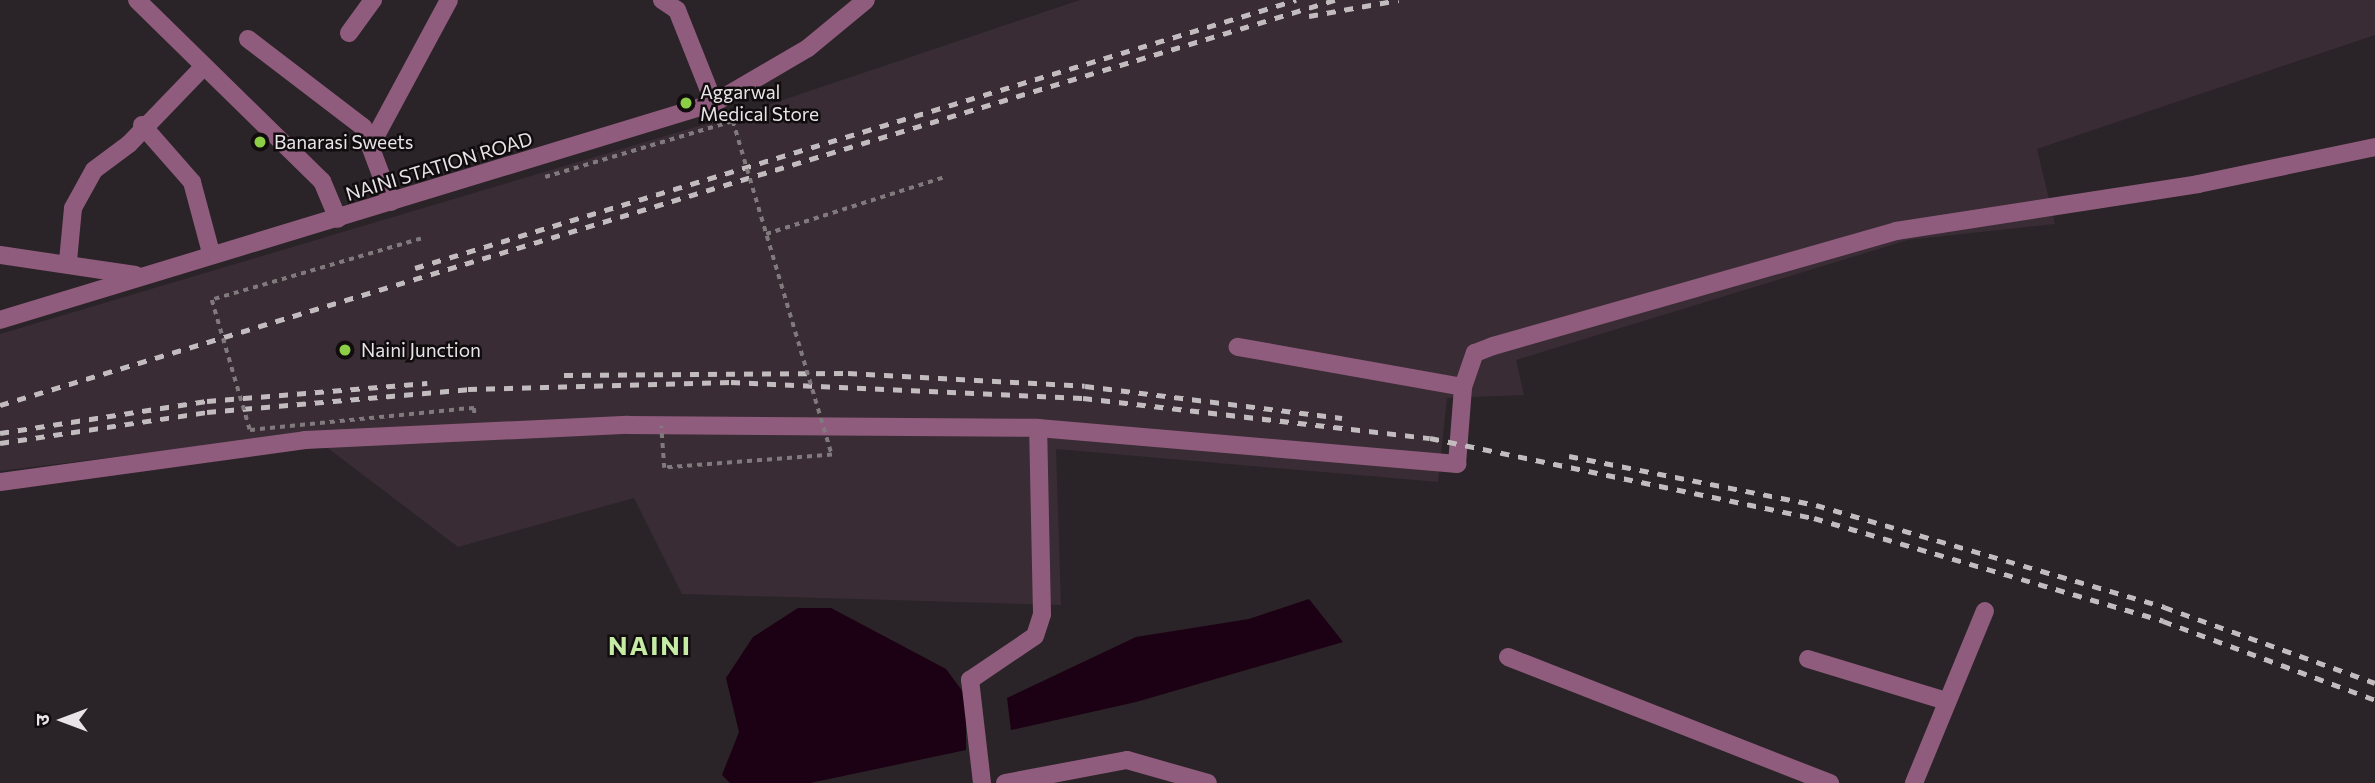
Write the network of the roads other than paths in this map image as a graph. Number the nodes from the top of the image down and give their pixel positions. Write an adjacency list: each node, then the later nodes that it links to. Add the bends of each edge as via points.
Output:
1 (137, 0): 8 (street)
2 (373, 0): 6 (street)
3 (449, 0): 11 (street)
4 (662, 0): 9 (street, via 677,10)
5 (866, 0): 9 (street, NAINI STATION ROAD, via 808,48)
6 (349, 33)
7 (248, 39): 11 (street, via 363,127)
8 (204, 66): 10 (street); 14 (street, via 322,181)
9 (714, 103): 13 (street, NAINI STATION ROAD)
10 (142, 125): 15 (street, via 192,182); 17 (street, via 82,189 68,231)
11 (372, 144): 13 (street)
12 (2375, 147): 21 (street, via 2197,184 1896,231 1493,346 1475,354)
13 (391, 202): 14 (street, NAINI STATION ROAD)
14 (338, 219): 15 (street, NAINI STATION ROAD)
15 (211, 253): 18 (street, NAINI STATION ROAD)
16 (0, 255): 17 (street)
17 (68, 261): 18 (street)
18 (136, 275): 19 (street, NAINI STATION ROAD)
19 (0, 320)
20 (1238, 347): 21 (street)
21 (1463, 387): 22 (street, via 1457,464)
22 (1038, 428): 23 (street, via 660,426 305,440); 28 (street, via 1042,614 1035,636 970,680)
23 (0, 482)
24 (1985, 611): 27 (street)
25 (1508, 657): 31 (street)
26 (1808, 659): 27 (street)
27 (1945, 701): 32 (street)
28 (982, 783)
29 (1005, 783): 30 (street, via 1127,760)
30 (1208, 783)
31 (1830, 783)
32 (1914, 783)

